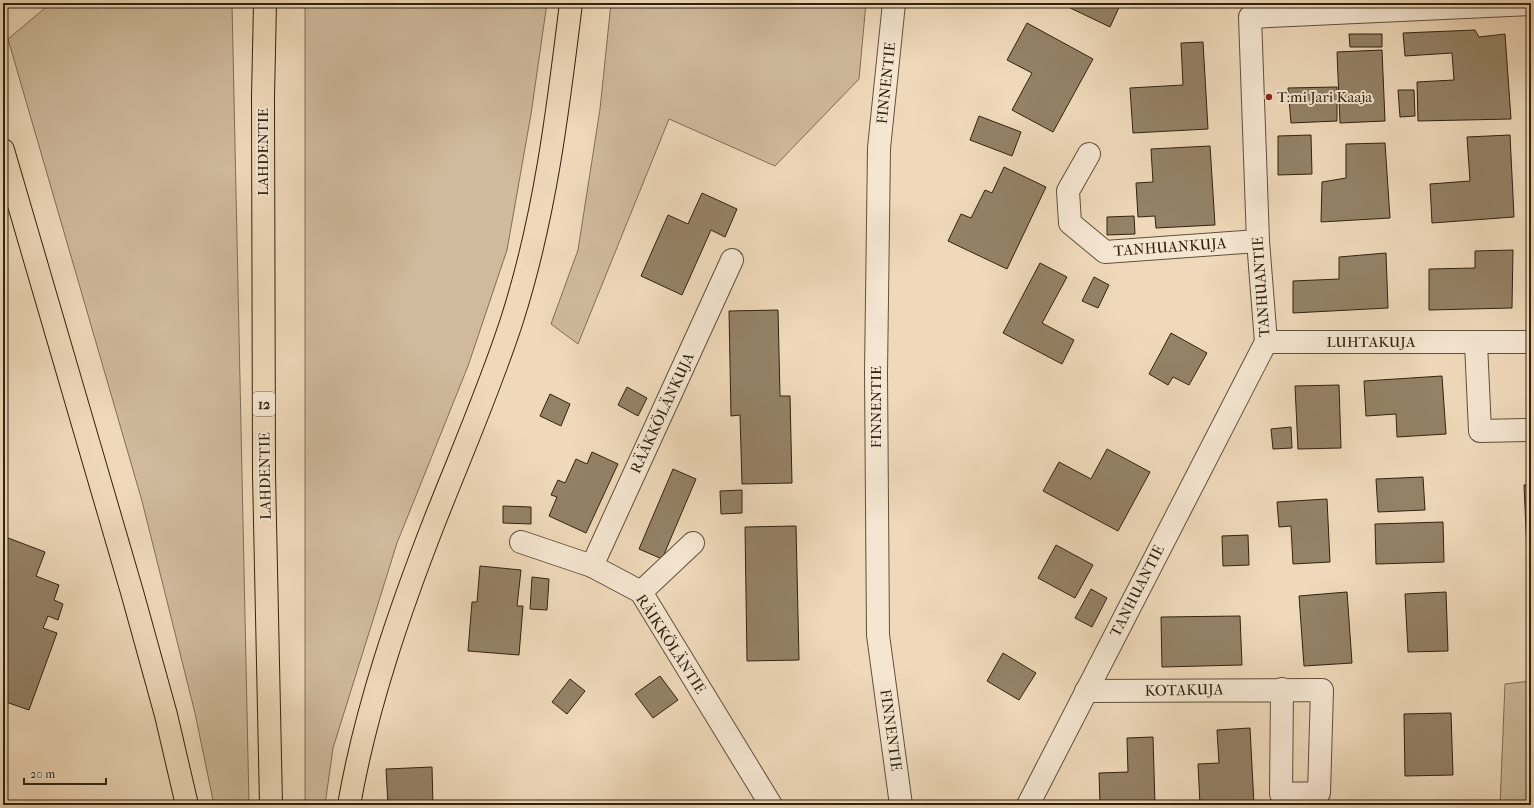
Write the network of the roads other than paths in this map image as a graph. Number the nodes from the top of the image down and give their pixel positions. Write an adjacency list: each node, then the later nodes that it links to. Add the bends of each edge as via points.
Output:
1 (266, 3): 21 (highway, LAHDENTIE / 12, via 263,97 264,466)
2 (572, 3): 22 (highway, via 547,180 531,254 487,392 434,521 401,612 374,697)
3 (893, 4): 24 (street, FINNENTIE, via 879,148 876,460 878,635)
4 (1531, 4): 7 (street, TANHUANTIE, via 1250,16)
5 (3, 150): 20 (highway, via 132,592 166,715)
6 (1089, 154): 7 (street, TANHUANKUJA, via 1068,191 1070,223 1105,252)
7 (1258, 240): 9 (street, TANHUANTIE)
8 (732, 260): 15 (street, RÄÄKKÖLÄNKUJA)
9 (1266, 342): 11 (street, LUHTAKUJA); 18 (street, TANHUANTIE)
10 (1531, 342): 11 (street, LUHTAKUJA)
11 (1476, 343): 12 (street, via 1480,430)
12 (1531, 430)
13 (521, 542): 15 (street, RÄIKKÖLÄNTIE)
14 (692, 543): 16 (street)
15 (592, 566): 16 (street, RÄIKKÖLÄNTIE)
16 (641, 592): 23 (street, RÄIKKÖLÄNTIE)
17 (1282, 689): 18 (street, KOTAKUJA); 19 (street, KOTAKUJA); 19 (street, KOTAKUJA, via 1322,690 1318,793)
18 (1086, 691): 25 (street, TANHUANTIE)
19 (1281, 799)
20 (187, 805)
21 (271, 805)
22 (349, 805)
23 (771, 805)
24 (900, 805)
25 (1028, 805)

